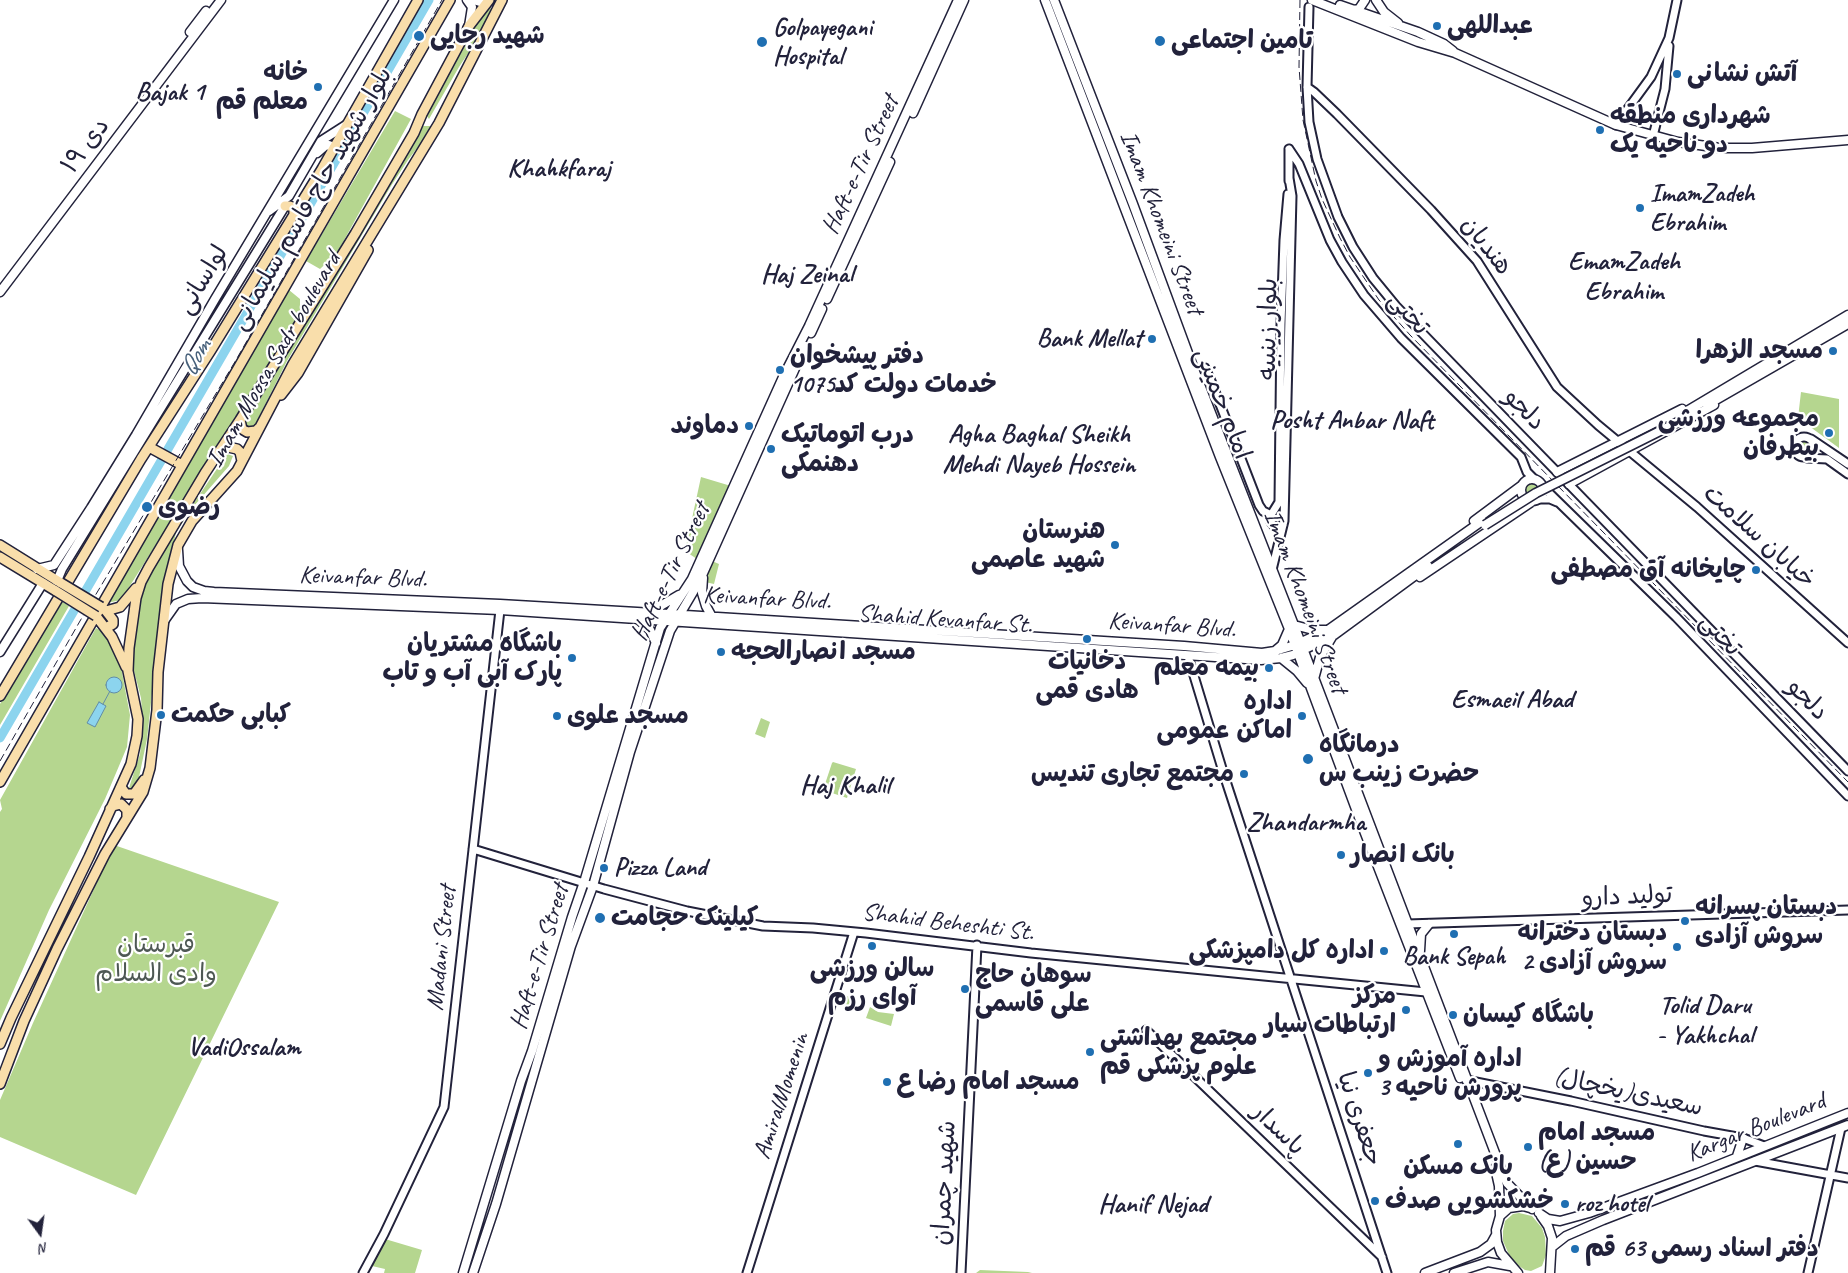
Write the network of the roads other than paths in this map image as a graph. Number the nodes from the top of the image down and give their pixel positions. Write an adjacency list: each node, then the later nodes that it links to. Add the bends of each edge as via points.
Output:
1 (215, 0): 41 (main road, ۱۹ دی)
2 (221, 0): 42 (main road, ۱۹ دی)
3 (394, 0): 39 (main road, لواسانی)
4 (418, 0): 30 (main road, بلوار شهید حاج قاسم سلیمانی)
5 (450, 0): 63 (main road, بلوار شهید حاج قاسم سلیمانی)
6 (467, 0): 21 (main road, via 472,7)
7 (474, 0): 17 (main road)
8 (502, 0): 20 (main road)
9 (958, 0): 84 (main road, Haft-e-Tir Street, via 784,375)
10 (964, 0): 82 (main road, Haft-e-Tir Street)
11 (1045, 0): 100 (main road, امام خمینی, via 1220,457)
12 (1054, 0): 48 (main road, Imam Khomeini Street)
13 (1326, 0): 19 (main road)
14 (1365, 0): 19 (main road, via 1359,9)
15 (1376, 0): 22 (main road, via 1384,12)
16 (1677, 0): 24 (street)
17 (487, 2): 20 (main road, via 494,5); 21 (main road, Imam Moosa Sadr boulevard)
18 (1311, 3): 25 (main road); 27 (street, دلجو)
19 (1354, 10): 22 (main road)
20 (496, 11): 29 (main road)
21 (469, 26): 28 (main road, Imam Moosa Sadr boulevard)
22 (1403, 27): 23 (main road)
23 (1418, 32): 25 (main road, via 1422,41); 26 (main road)
24 (1670, 38): 31 (street, via 1652,77); 32 (street, via 1665,89)
25 (1418, 42): 26 (main road)
26 (1455, 53): 31 (main road)
27 (1307, 87): 55 (street, هندیان, via 1431,210 1477,261 1558,387); 64 (street, دلجو, via 1317,159 1328,193 1373,278 1396,306)
28 (422, 114): 29 (main road, via 430,123); 51 (main road, Imam Moosa Sadr boulevard, via 404,152)
29 (442, 117): 52 (main road, Imam Moosa Sadr boulevard, via 396,192 381,226 298,373 268,410)
30 (346, 125): 34 (main road, بلوار شهید حاج قاسم سلیمانی); 36 (main road, via 321,141)
31 (1616, 125): 32 (main road)
32 (1653, 136): 33 (main road, via 1720,148)
33 (1848, 140)
34 (334, 148): 36 (main road, via 329,144); 40 (main road, بلوار شهید حاج قاسم سلیمانی)
35 (1290, 149): 37 (street, بلوار زینبیه); 66 (street, تختی, via 1330,240 1364,296 1521,458)
36 (312, 158): 39 (main road, via 289,196)
37 (1289, 178): 74 (street, بلوار زینبیه, via 1281,324 1278,502); 75 (street, بلوار زینبیه, via 1292,196)
38 (285, 206): 40 (main road, via 294,208); 44 (main road, لواسانی)
39 (265, 214): 43 (main road, لواسانی)
40 (294, 215): 56 (main road, بلوار شهید حاج قاسم سلیمانی)
41 (0, 286)
42 (0, 292)
43 (215, 298): 44 (main road); 79 (main road, لواسانی, via 136,436)
44 (226, 304): 81 (main road, لواسانی)
45 (1848, 314): 50 (main road)
46 (1848, 324): 50 (main road)
47 (1205, 368): 49 (street)
48 (1198, 377): 49 (street); 83 (main road, Imam Khomeini Street)
49 (1211, 381): 74 (street, via 1259,505)
50 (1724, 392): 53 (main road, via 1708,394); 57 (main road, via 1713,406); 87 (main road, bridge, via 1483,523)
51 (240, 420): 52 (main road, via 246,432); 58 (main road, Imam Moosa Sadr boulevard)
52 (259, 428): 61 (main road, Imam Moosa Sadr boulevard)
53 (1631, 436): 55 (main road); 57 (main road, via 1628,442)
54 (1811, 439): 59 (street); 60 (street, via 1814,449); 60 (street, via 1800,437 1794,443 1796,454)
55 (1620, 442): 57 (street, خیابان سلامت); 64 (main road)
56 (149, 447): 63 (main road); 113 (main road, بلوار شهید حاج قاسم سلیمانی)
57 (1634, 449): 67 (main road); 103 (street, خیابان سلامت)
58 (220, 452): 61 (main road, via 233,447 240,452); 85 (main road, Imam Moosa Sadr boulevard)
59 (1829, 456): 60 (street); 62 (street); 65 (street)
60 (1804, 458)
61 (242, 461): 77 (main road, Imam Moosa Sadr boulevard, via 229,481 192,521)
62 (1848, 464)
63 (182, 465): 116 (main road, بلوار شهید حاج قاسم سلیمانی)
64 (1557, 472): 67 (street, دلجو)
65 (1848, 474)
66 (1534, 479): 68 (main road); 69 (main road)
67 (1569, 484): 115 (street, دلجو)
68 (1521, 486): 70 (main road); 71 (main road, via 1522,496 1526,500)
69 (1542, 486): 71 (main road, via 1542,493); 72 (street, تختی)
70 (1509, 497): 73 (main road, via 1519,500); 87 (main road, via 1407,569)
71 (1535, 500): 72 (street); 73 (main road)
72 (1561, 503): 118 (street, تختی)
73 (1518, 510): 87 (main road, via 1423,576)
74 (1271, 515): 75 (street, via 1274,526)
75 (1284, 526): 83 (street, بلوار زینبیه)
76 (0, 545): 80 (main road)
77 (178, 546): 90 (main road, Keivanfar Blvd., via 182,574 193,587 204,592); 98 (main road, Imam Moosa Sadr boulevard, via 168,584)
78 (0, 557): 86 (main road)
79 (54, 564): 80 (main road); 81 (street, via 55,570)
80 (37, 569): 88 (main road)
81 (62, 569): 88 (main road, لواسانی)
82 (704, 570): 84 (main road, Haft-e-Tir Street); 95 (main road, via 702,592)
83 (1272, 570): 100 (main road, Imam Khomeini Street)
84 (695, 580): 89 (main road, Haft-e-Tir Street); 96 (main road, Haft-e-Tir Street)
85 (141, 582): 92 (main road, via 120,607); 110 (main road, Imam Moosa Sadr boulevard, via 132,620)
86 (43, 583): 88 (main road); 107 (main road)
87 (1400, 583): 101 (main road)
88 (58, 585): 92 (main road, bridge)
89 (682, 592): 93 (main road, via 657,608); 94 (main road, Haft-e-Tir Street)
90 (351, 601): 91 (main road, Keivanfar Blvd.); 98 (main road, Keivanfar Blvd., via 188,599 176,604)
91 (500, 607): 93 (main road, Keivanfar Blvd.); 97 (main road, Shahid Kevanfar St.); 121 (street, Madani Street)
92 (101, 611): 110 (main road)
93 (644, 612): 94 (main road, Keivanfar Blvd.)
94 (669, 614): 96 (main road, Keivanfar Blvd.); 99 (main road, Haft-e-Tir Street)
95 (712, 617): 96 (main road, Keivanfar Blvd.); 104 (main road, Keivanfar Blvd.)
96 (677, 618): 99 (main road, Shahid Kevanfar St.); 108 (main road, Shahid Kevanfar St.); 123 (main road, Haft-e-Tir Street, via 637,732)
97 (638, 619): 99 (main road, Shahid Kevanfar St.); 102 (main road, via 650,630)
98 (164, 620): 114 (main road, Imam Moosa Sadr boulevard)
99 (664, 621): 102 (main road, Haft-e-Tir Street)
100 (1292, 627): 101 (main road); 105 (main road, Imam Khomeini Street); 106 (main road)
101 (1331, 632): 105 (main road); 111 (main road)
102 (656, 643): 122 (main road, Haft-e-Tir Street)
103 (1848, 643)
104 (1184, 646): 106 (main road, Keivanfar Blvd., via 1262,653); 108 (main road)
105 (1299, 648): 106 (main road, Keivanfar Blvd.); 109 (main road, Shahid Kevanfar St.); 111 (main road, Imam Khomeini Street); 112 (main road, Imam Khomeini Street)
106 (1275, 651)
107 (0, 652)
108 (1188, 656): 109 (main road, Shahid Kevanfar St.); 130 (street, جعفری نیا)
109 (1281, 658): 112 (main road)
110 (128, 672): 117 (main road, Imam Moosa Sadr boulevard, via 137,710 137,736 131,764)
111 (1314, 678): 125 (main road, Imam Khomeini Street)
112 (1310, 687): 131 (main road, Imam Khomeini Street)
113 (0, 696)
114 (150, 768): 117 (main road, via 134,794 126,794); 120 (main road, Imam Moosa Sadr boulevard, via 144,792)
115 (1848, 771)
116 (0, 782)
117 (121, 787): 119 (main road, Imam Moosa Sadr boulevard)
118 (1848, 796)
119 (110, 809): 120 (main road, via 121,804 127,810); 133 (main road, Imam Moosa Sadr boulevard)
120 (127, 818): 136 (main road, Imam Moosa Sadr boulevard, via 57,949)
121 (473, 849): 122 (street, Shahid Beheshti St.); 158 (street, Madani Street, via 444,1107)
122 (584, 884): 123 (street, Shahid Beheshti St.); 159 (main road, Haft-e-Tir Street)
123 (593, 886): 127 (street, Shahid Beheshti St., via 687,911 763,926); 160 (main road, Haft-e-Tir Street)
124 (1848, 910): 126 (street, تولید دارو)
125 (1408, 924): 126 (street, تولید دارو); 129 (main road, Imam Khomeini Street)
126 (1429, 924): 129 (main road, via 1422,934)
127 (854, 932): 128 (street, Shahid Beheshti St.); 161 (street, AmiralMomenin)
128 (978, 945): 130 (street, Shahid Beheshti St.); 162 (street, شهید چمران)
129 (1420, 958): 131 (main road, Imam Khomeini Street)
130 (1291, 979): 131 (street, Shahid Beheshti St.); 155 (street, جعفری نیا)
131 (1429, 990): 134 (main road, Imam Khomeini Street); 147 (main road, Imam Khomeini Street)
132 (1146, 1030): 155 (street, پاسدار)
133 (0, 1044)
134 (1466, 1080): 135 (street, سعیدی(یخچال)); 137 (main road, Imam Khomeini Street)
135 (1483, 1083): 137 (street); 140 (street, سعیدی(یخچال))
136 (0, 1084)
137 (1472, 1096): 146 (main road, Imam Khomeini Street)
138 (1848, 1113): 141 (main road, Kargar Boulevard)
139 (1845, 1127): 143 (main road, Kargar Boulevard); 144 (street)
140 (1743, 1138): 141 (street, سعیدی(یخچال)); 142 (main road)
141 (1764, 1146): 142 (main road, Kargar Boulevard)
142 (1738, 1156): 149 (main road, Kargar Boulevard)
143 (1754, 1161): 144 (street); 151 (main road, Kargar Boulevard)
144 (1831, 1174): 145 (street); 168 (street)
145 (1848, 1178)
146 (1508, 1183): 147 (main road); 148 (main road, Imam Khomeini Street)
147 (1499, 1186): 150 (main road, Imam Khomeini Street)
148 (1536, 1211): 149 (main road, Kargar Boulevard, via 1548,1219 1560,1221); 150 (main road, via 1513,1206); 153 (main road, Imam Khomeini Street, via 1550,1232)
149 (1589, 1213): 151 (main road, via 1582,1221)
150 (1500, 1216): 152 (main road, Imam Khomeini Street)
151 (1594, 1224): 153 (main road, Kargar Boulevard, via 1566,1236)
152 (1496, 1235): 154 (main road); 157 (main road, via 1501,1253)
153 (1552, 1247): 167 (main road)
154 (1482, 1251): 156 (main road, via 1489,1254); 164 (main road)
155 (1382, 1258): 163 (street, جعفری نیا)
156 (1488, 1262): 157 (main road); 165 (main road)
157 (1511, 1266): 166 (main road)
158 (363, 1273)
159 (463, 1273)
160 (473, 1273)
161 (747, 1273)
162 (961, 1273)
163 (1388, 1273)
164 (1425, 1273)
165 (1454, 1273)
166 (1518, 1273)
167 (1550, 1273)
168 (1808, 1273)

